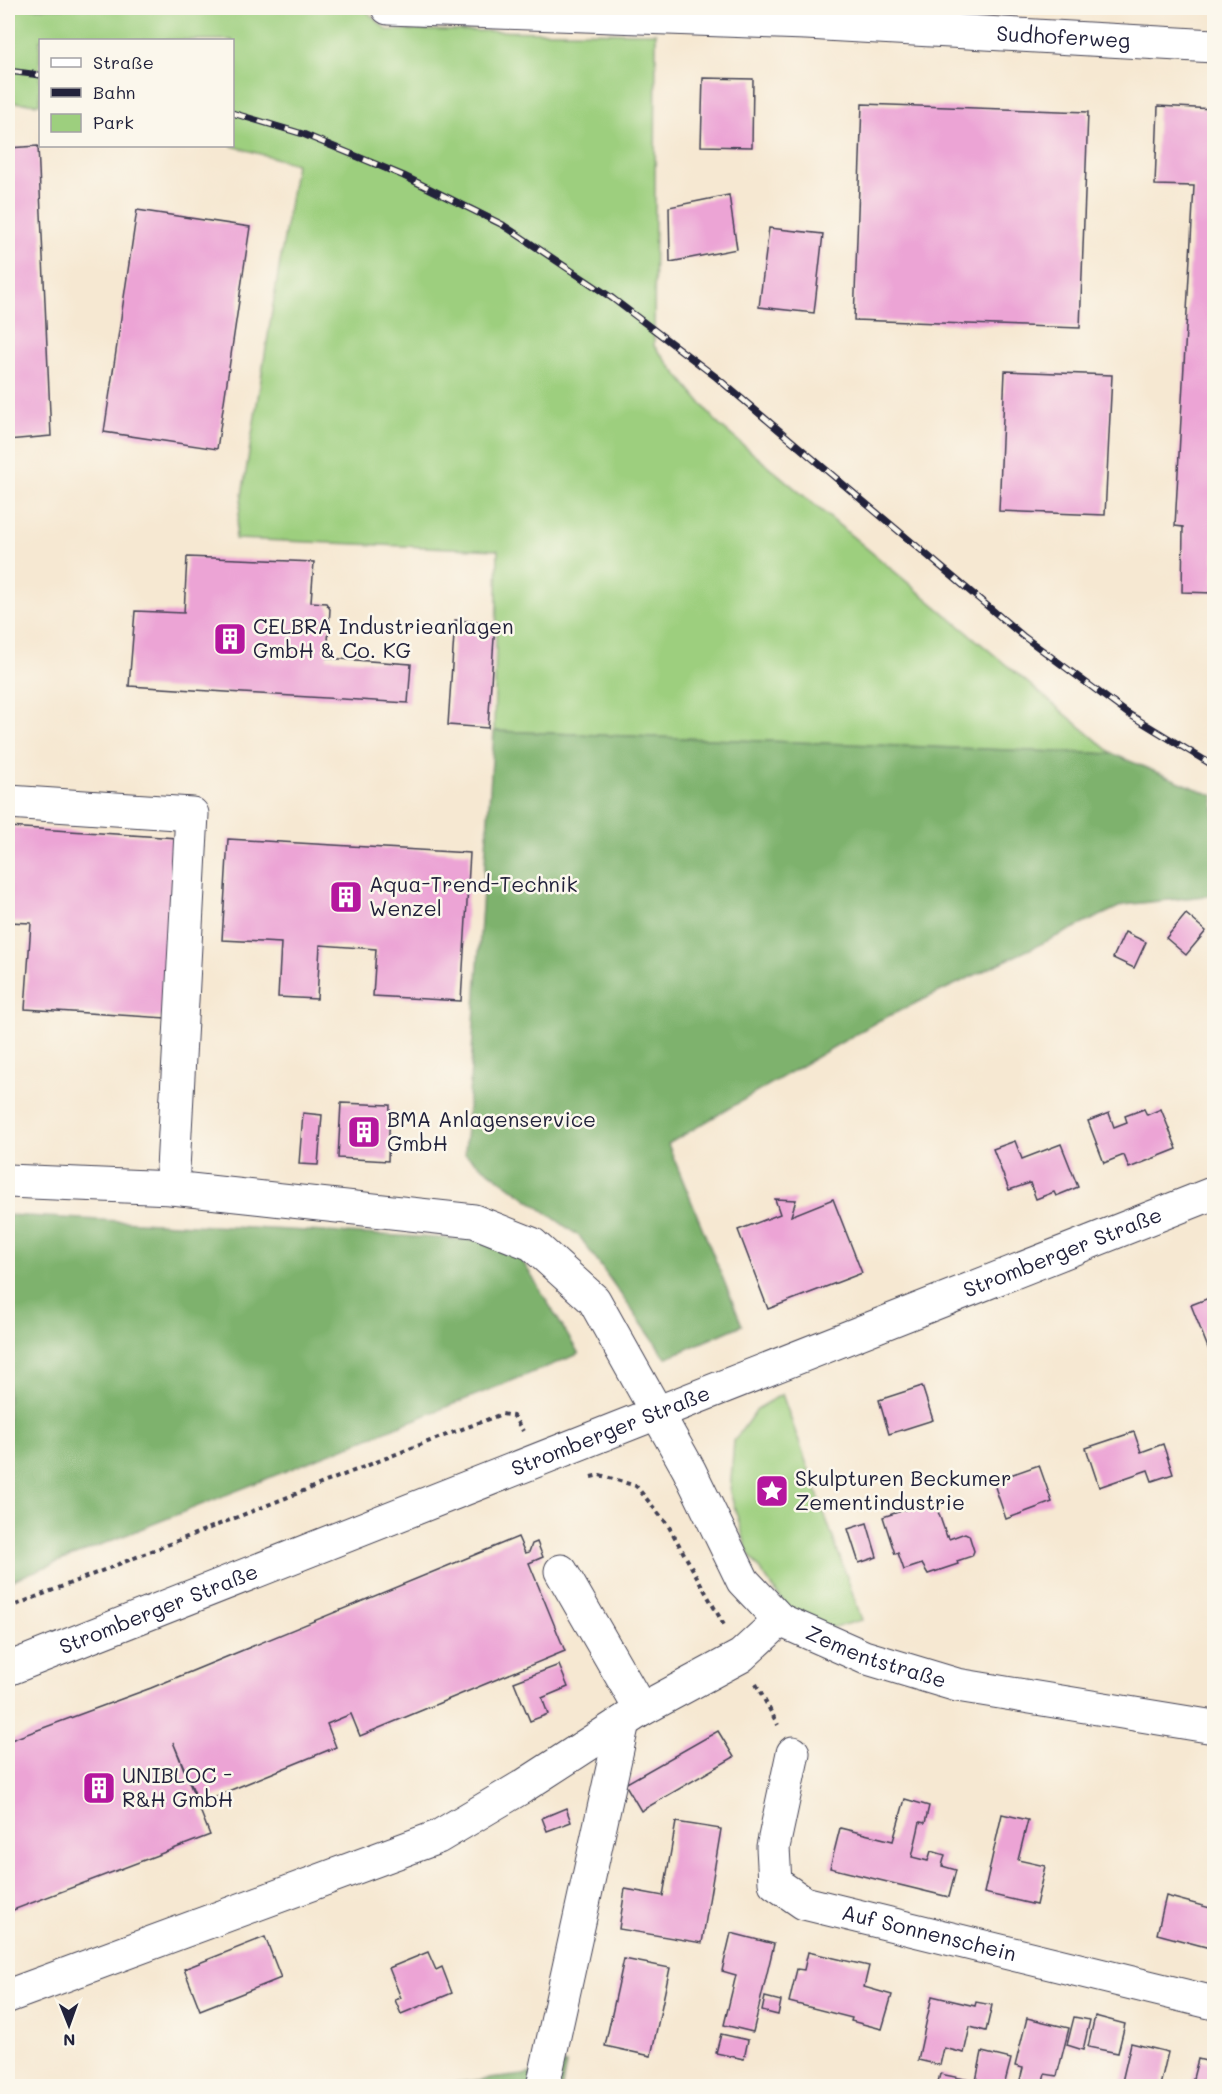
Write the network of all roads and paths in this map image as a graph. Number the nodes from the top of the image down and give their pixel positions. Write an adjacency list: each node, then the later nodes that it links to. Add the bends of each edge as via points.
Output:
1 (388, 8): 2 (street, Sudhoferweg)
2 (806, 15): 3 (street, Sudhoferweg)
3 (1215, 46)
4 (8, 802): 6 (street, via 192,814)
5 (8, 1181): 6 (street, Zementstraße)
6 (172, 1188): 8 (street, Zementstraße, via 474,1221 531,1244 594,1300)
7 (1215, 1193): 8 (street, Stromberger Straße)
8 (658, 1413): 10 (street, Zementstraße, via 743,1581); 12 (street, Stromberger Straße)
9 (561, 1571): 13 (street)
10 (780, 1620): 11 (street); 14 (street, Zementstraße, via 864,1657 957,1685)
11 (741, 1656): 13 (street); 15 (path)
12 (8, 1669)
13 (632, 1716): 16 (street, via 438,1837); 18 (street)
14 (1215, 1727)
15 (793, 1753): 17 (street, Auf Sonnenschein, via 773,1847 775,1883 804,1903)
16 (8, 1996)
17 (1215, 2003)
18 (543, 2086)

